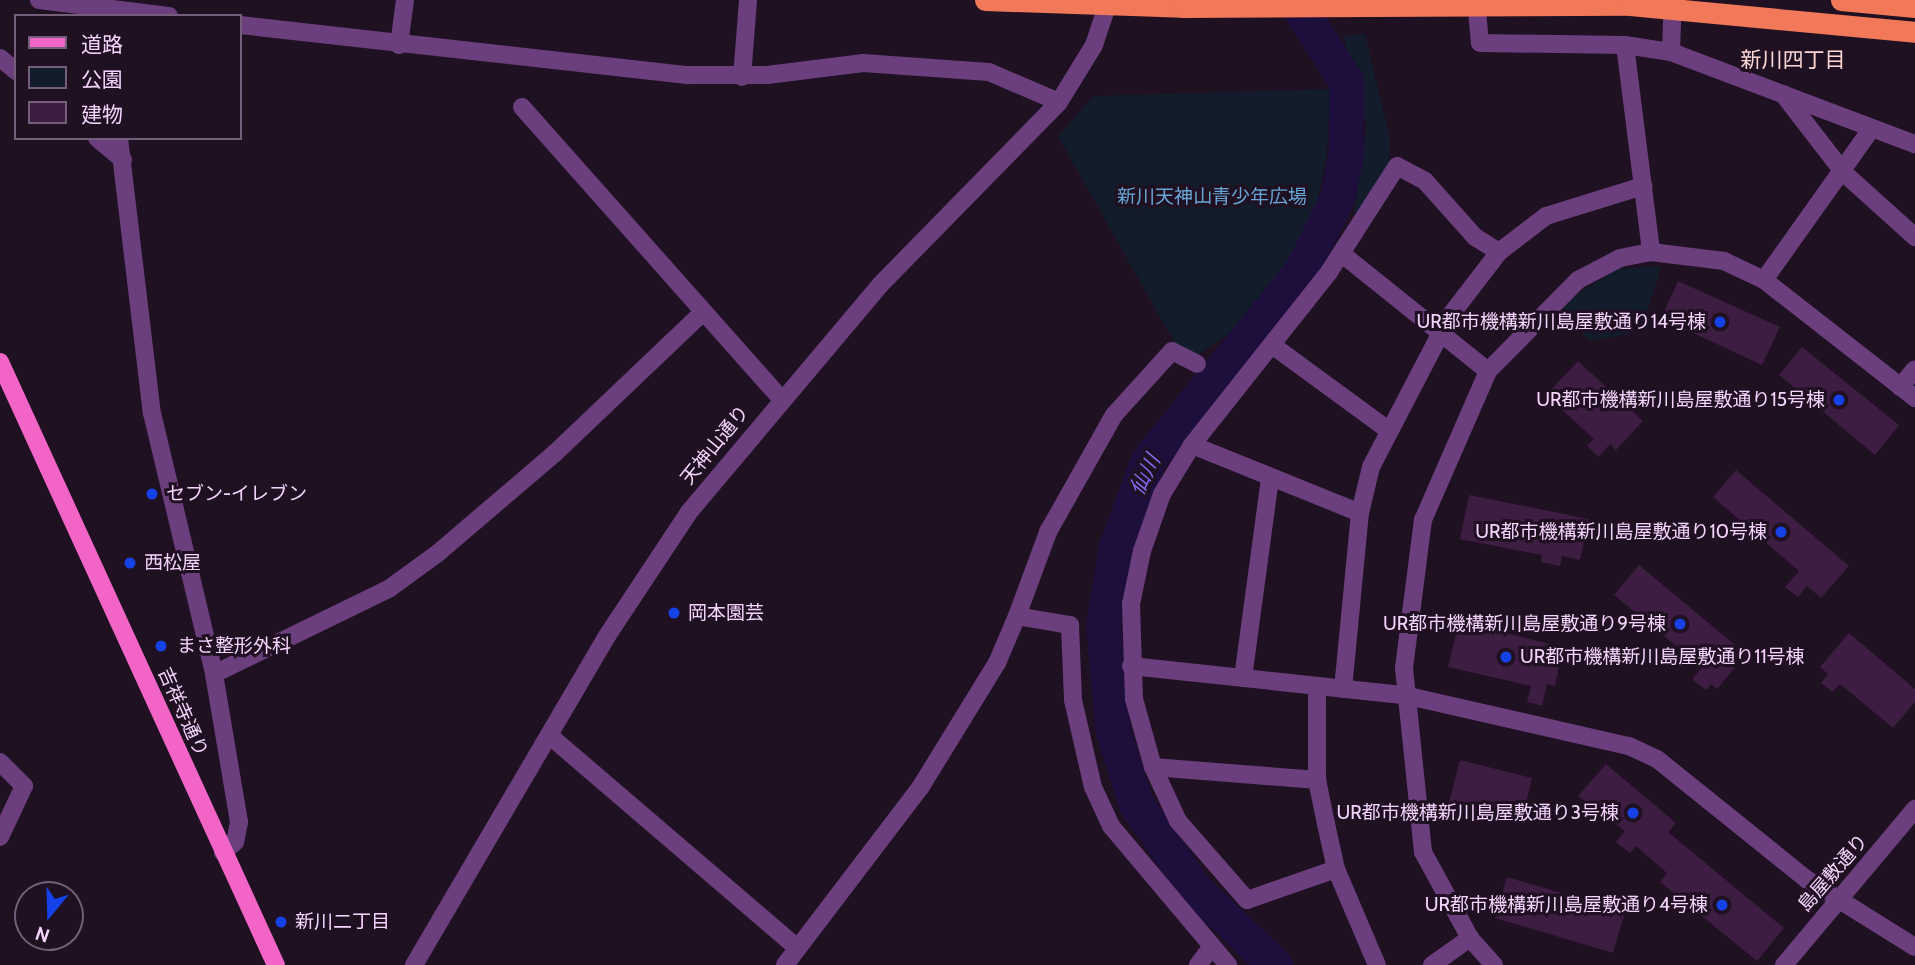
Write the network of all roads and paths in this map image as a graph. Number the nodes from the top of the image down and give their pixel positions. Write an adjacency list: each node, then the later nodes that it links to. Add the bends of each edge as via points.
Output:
1 (39, 0): 8 (street)
2 (405, 0): 14 (street)
3 (748, 0): 19 (street)
4 (985, 0): 13 (highway, via 1195,7 1658,6)
5 (1109, 0): 21 (street, 天神山通り, via 1094,45)
6 (1476, 0): 15 (street, via 1480,43)
7 (1841, 0): 9 (highway)
8 (98, 7): 10 (street)
9 (1915, 7)
10 (153, 14)
11 (1672, 19): 16 (street)
12 (242, 25): 14 (street)
13 (1915, 32)
14 (399, 45): 19 (street, via 628,71)
15 (1625, 45): 16 (street); 29 (street)
16 (1671, 52): 20 (street)
17 (0, 58): 18 (street)
18 (14, 69)
19 (742, 76): 21 (street, via 863,63 989,72)
20 (1783, 94): 23 (street); 28 (street)
21 (1059, 102): 43 (street, 天神山通り, via 880,285)
22 (522, 107): 35 (street)
23 (1870, 131): 26 (street); 28 (street)
24 (99, 140): 27 (street)
25 (119, 140): 27 (street)
26 (1915, 144)
27 (123, 160): 51 (street, via 152,412)
28 (1844, 173): 30 (street); 34 (street)
29 (1643, 186): 31 (street, via 1546,216); 32 (street)
30 (1915, 237)
31 (1499, 251): 33 (street, via 1475,237 1424,181 1397,166); 36 (street)
32 (1651, 252): 34 (street, via 1724,261); 41 (street, via 1620,258 1578,280)
33 (1342, 254): 36 (street); 37 (street)
34 (1764, 280): 42 (street)
35 (703, 312): 43 (street); 51 (street, via 554,454 428,560 390,588)
36 (1440, 332): 41 (street); 45 (street)
37 (1272, 345): 45 (street); 46 (street)
38 (0, 362): 62 (main road, 吉祥寺通り)
39 (1197, 363): 49 (street, via 1172,351 1114,415 1048,533)
40 (1915, 369): 42 (street)
41 (1488, 372): 55 (street, via 1423,520 1407,604)
42 (1900, 387): 44 (street)
43 (780, 398): 56 (street, 天神山通り, via 689,512)
44 (1915, 398)
45 (1388, 430): 48 (street)
46 (1192, 445): 47 (street); 50 (street, via 1162,494 1142,551 1132,604)
47 (1270, 477): 48 (street); 52 (street)
48 (1360, 513): 54 (street)
49 (1017, 616): 67 (street, via 997,663 920,788); 68 (street, via 1070,625 1073,700 1093,787 1139,866)
50 (1131, 666): 52 (street); 58 (street)
51 (214, 674): 62 (street, via 239,822 235,842)
52 (1243, 678): 53 (street)
53 (1317, 687): 54 (street); 59 (street)
54 (1343, 688): 55 (street)
55 (1404, 695): 64 (street, via 1629,746 1657,758 1806,879); 65 (street, via 1423,852)
56 (550, 736): 67 (street); 70 (street, 天神山通り)
57 (0, 762): 61 (street, via 24,786)
58 (1153, 766): 59 (street); 63 (street, via 1178,821 1247,900)
59 (1317, 779): 63 (street)
60 (1915, 809): 64 (street, 島屋敷通り)
61 (0, 837)
62 (223, 852): 69 (main road, 吉祥寺通り)
63 (1336, 869): 74 (street)
64 (1840, 897): 66 (street); 77 (street, 島屋敷通り)
65 (1470, 938): 75 (street); 76 (street)
66 (1915, 947)
67 (797, 948): 71 (street)
68 (1211, 948): 72 (street); 73 (street)
69 (276, 965)
70 (414, 965)
71 (785, 965)
72 (1198, 965)
73 (1228, 965)
74 (1377, 965)
75 (1432, 965)
76 (1494, 965)
77 (1784, 965)

